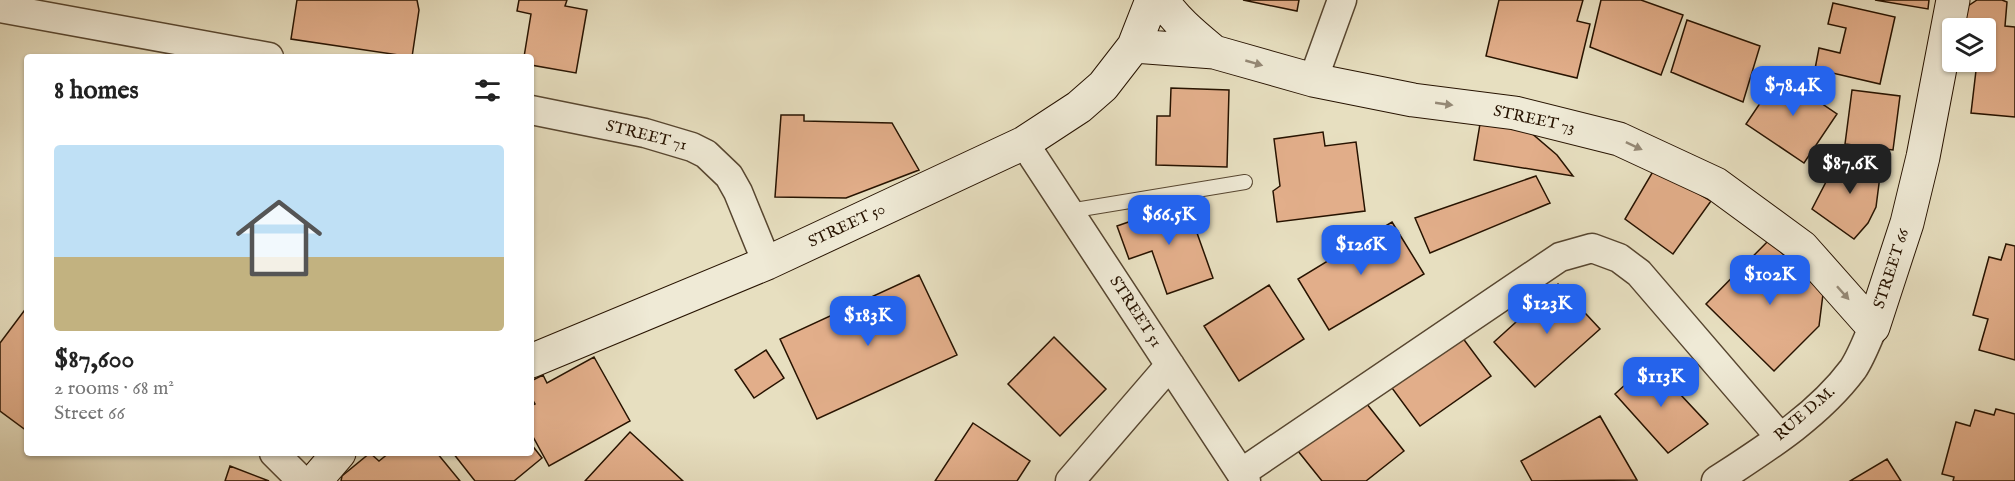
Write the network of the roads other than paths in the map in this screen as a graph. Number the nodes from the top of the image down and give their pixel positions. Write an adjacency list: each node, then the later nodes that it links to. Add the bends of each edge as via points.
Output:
1 (1152, 0): 6 (street, STREET 50)
2 (1162, 0): 8 (street)
3 (1342, 0): 10 (street)
4 (1953, 0): 16 (street, STREET 66, via 1907,223)
5 (0, 9): 7 (street)
6 (1134, 46): 8 (street, STREET 73); 12 (street, STREET 50, via 1103,86)
7 (181, 49): 9 (street)
8 (1214, 52): 10 (street, STREET 73, one-way to 10)
9 (236, 54)
10 (1312, 80): 16 (street, STREET 73, one-way to 16, via 1413,100 1515,113 1619,139 1716,184 1735,198 1802,248)
11 (534, 111): 15 (street, STREET 71, via 645,133 706,154 729,176 738,192)
12 (1024, 143): 14 (street, STREET 51); 15 (street, STREET 50)
13 (1245, 182): 14 (lane)
14 (1069, 211): 18 (street, STREET 51)
15 (767, 263): 17 (street, STREET 50)
16 (1873, 327): 19 (street, RUE D.M., via 1854,368 1825,401)
17 (534, 360)
18 (1170, 365): 22 (street, STREET 51); 25 (street)
19 (1780, 437): 22 (street, via 1639,273 1618,258 1592,248 1560,257); 26 (street, RUE D.M.)
20 (277, 456): 23 (street)
21 (336, 456): 24 (street)
22 (1244, 477)
23 (302, 481)
24 (315, 481)
25 (1070, 481)
26 (1716, 481)

